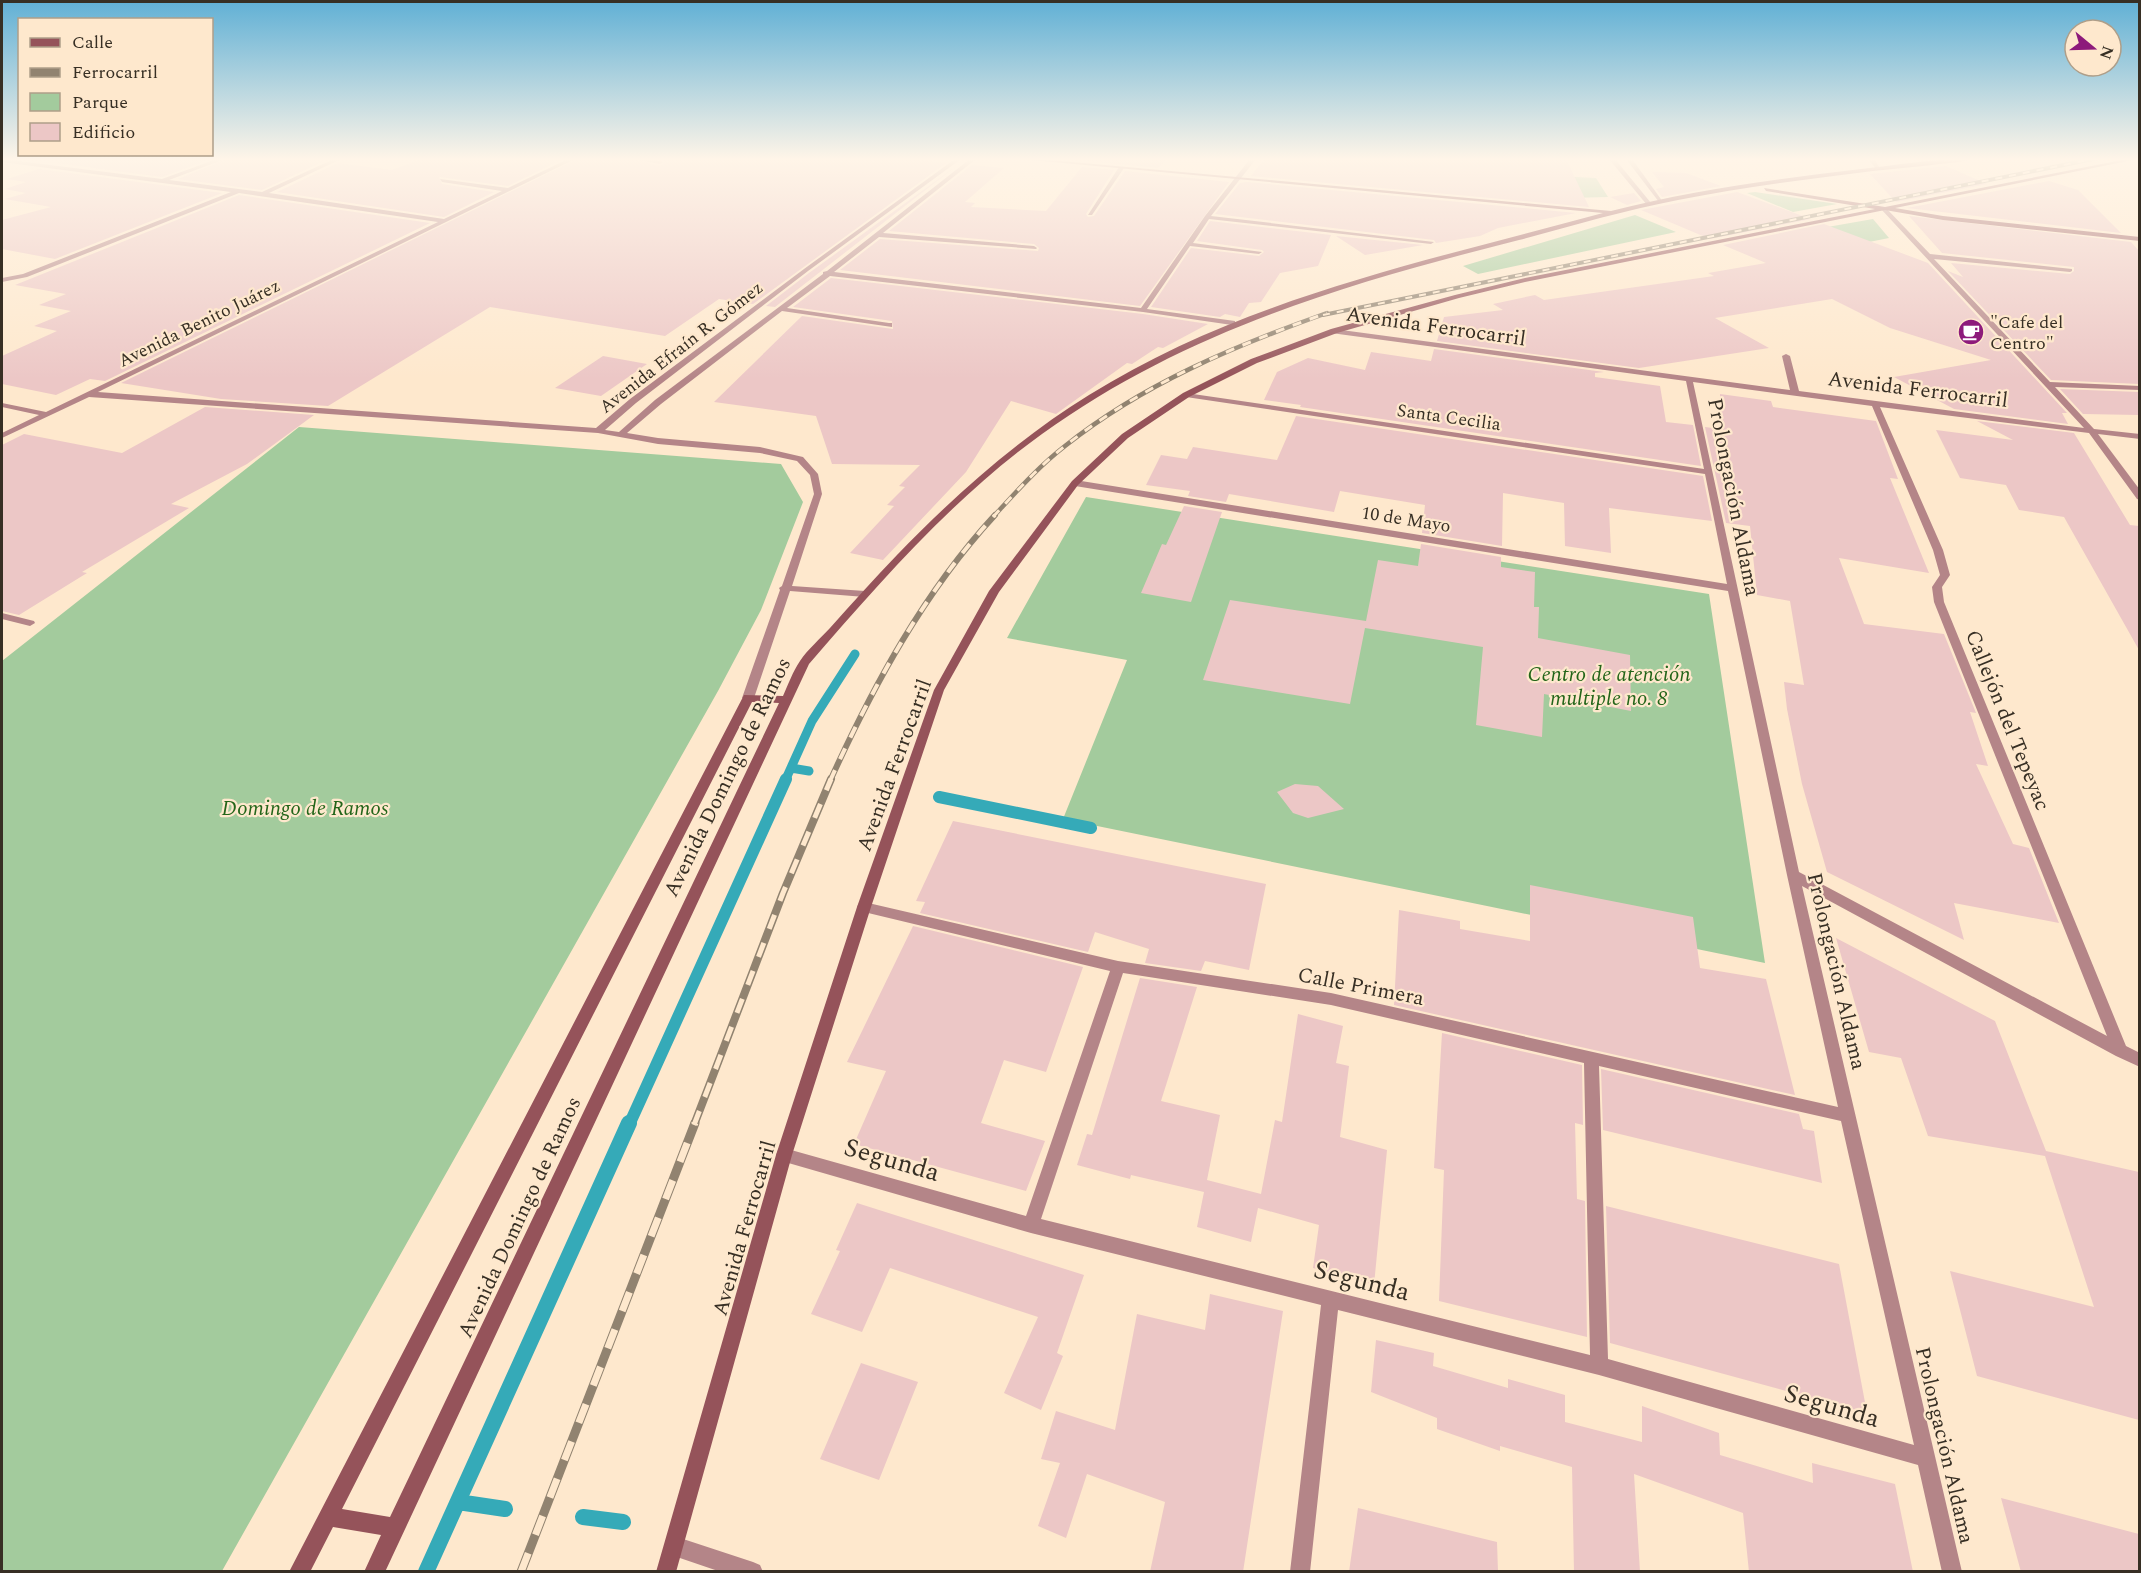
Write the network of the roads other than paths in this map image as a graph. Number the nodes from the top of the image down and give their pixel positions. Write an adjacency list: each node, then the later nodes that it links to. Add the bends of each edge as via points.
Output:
1 (135, 232): 21 (street, via 25,276)
2 (421, 232): 32 (street, Avenida Benito Juárez)
3 (857, 232): 18 (street, Avenida Efraín R. Gómez)
4 (882, 232): 11 (street, Avenida Efraín R. Gómez)
5 (1197, 232): 14 (street)
6 (1345, 232): 13 (street)
7 (1539, 232): 24 (street, Avenida Domingo de Ramos, via 1423,262)
8 (1762, 232): 26 (street, via 1525,280)
9 (1905, 232): 17 (street)
10 (2071, 232): 12 (street)
11 (879, 235): 15 (street); 20 (street, Avenida Efraín R. Gómez)
12 (2139, 240)
13 (1431, 242)
14 (1189, 244): 16 (street); 23 (street)
15 (1034, 248)
16 (1259, 252)
17 (1927, 256): 19 (street); 29 (street)
18 (806, 270): 20 (street); 38 (street, Avenida Efraín R. Gómez)
19 (2070, 270)
20 (829, 273): 22 (street, Avenida Efraín R. Gómez); 23 (street)
21 (2, 280)
22 (780, 309): 25 (street); 39 (street, Avenida Efraín R. Gómez)
23 (1143, 310): 24 (street)
24 (1232, 323): 47 (street, Avenida Domingo de Ramos, via 1106,387 1037,433 957,500)
25 (889, 325)
26 (1334, 331): 28 (street, Avenida Ferrocarril); 33 (street, Avenida Ferrocarril, via 1254,361)
27 (1786, 356): 31 (street)
28 (1689, 379): 31 (street, Avenida Ferrocarril); 42 (street, Prolongación Aldama)
29 (2047, 384): 30 (street); 37 (street)
30 (2139, 388)
31 (1795, 393): 34 (street, Avenida Ferrocarril)
32 (86, 394): 36 (street, Avenida Benito Juárez); 38 (street)
33 (1186, 395): 42 (street, Santa Cecilia); 43 (street, Avenida Ferrocarril, via 1125,436)
34 (1875, 404): 37 (street, Avenida Ferrocarril); 55 (street, Callejón del Tepeyac, via 1938,550 1945,575 1937,588 1939,602)
35 (2, 405): 36 (street)
36 (46, 414): 40 (street, Avenida Benito Juárez)
37 (2091, 430): 41 (street, Avenida Ferrocarril); 44 (street)
38 (598, 431): 39 (street)
39 (620, 435): 45 (street, via 760,450 800,459 814,474 818,494)
40 (2, 436)
41 (2139, 436)
42 (1707, 472): 46 (street, Prolongación Aldama)
43 (1075, 483): 46 (street, 10 de Mayo); 53 (street, Avenida Ferrocarril, via 994,591 939,690)
44 (2139, 498)
45 (784, 588): 47 (street); 50 (street)
46 (1731, 588): 52 (street, Prolongación Aldama)
47 (866, 594): 51 (street, Avenida Domingo de Ramos, via 804,663)
48 (2, 616): 49 (street)
49 (30, 623)
50 (748, 698): 51 (street); 64 (street, Avenida Domingo de Ramos)
51 (785, 700): 65 (street, Avenida Domingo de Ramos)
52 (1793, 875): 55 (street); 58 (street, Prolongación Aldama)
53 (864, 907): 54 (street, Calle Primera); 59 (street, Avenida Ferrocarril)
54 (1118, 967): 56 (street, Calle Primera, via 1331,999); 60 (street)
55 (2121, 1052): 57 (street)
56 (1591, 1058): 58 (street, Calle Primera); 62 (street)
57 (2139, 1061)
58 (1848, 1116): 63 (street, Prolongación Aldama)
59 (784, 1155): 60 (street, Segunda); 66 (street, Avenida Ferrocarril)
60 (1031, 1225): 61 (street, Segunda)
61 (1330, 1299): 62 (street, Segunda); 71 (street)
62 (1599, 1366): 63 (street, Segunda)
63 (1926, 1458): 72 (street, Prolongación Aldama)
64 (328, 1516): 65 (street); 67 (street, Avenida Domingo de Ramos)
65 (396, 1528): 68 (street, Avenida Domingo de Ramos)
66 (674, 1546): 69 (street, Avenida Ferrocarril); 70 (street)
67 (299, 1572)
68 (374, 1572)
69 (666, 1572)
70 (753, 1572)
71 (1300, 1572)
72 (1952, 1572)

